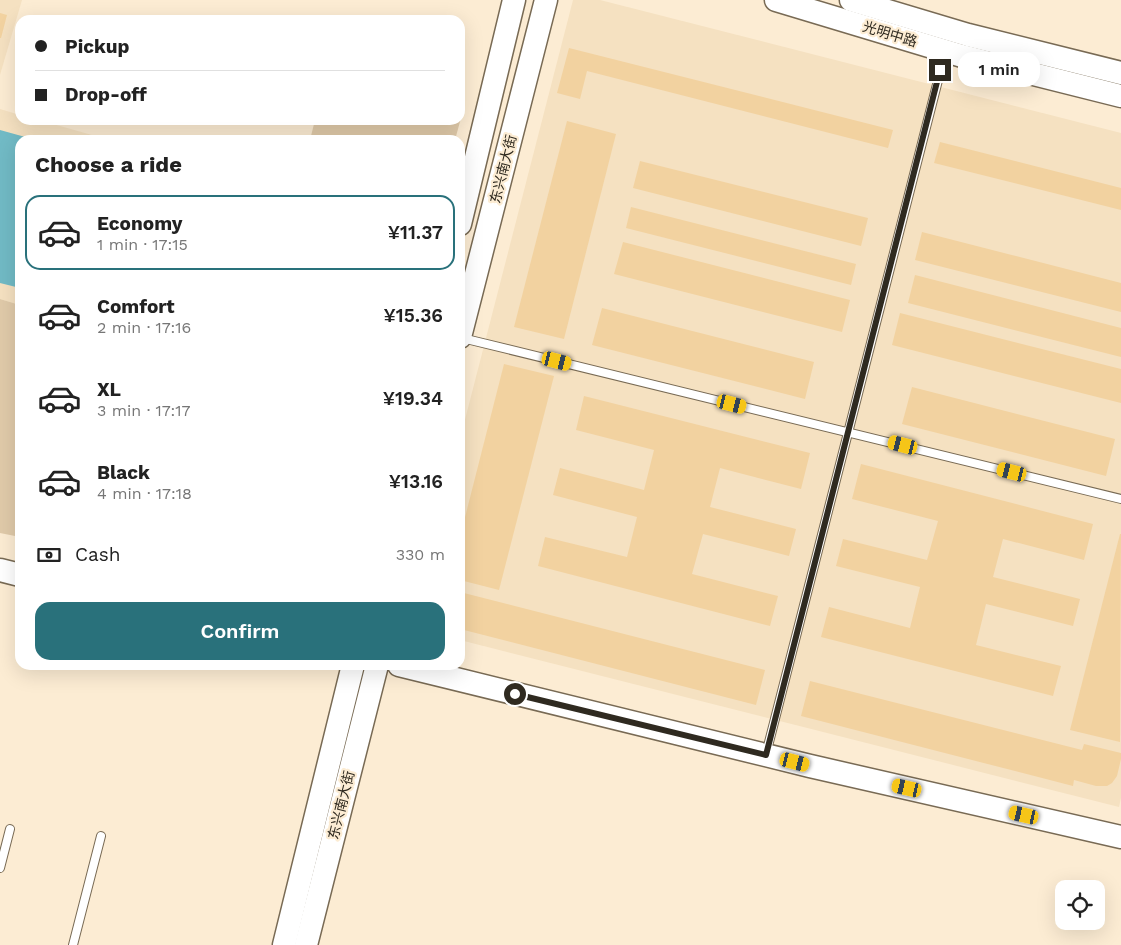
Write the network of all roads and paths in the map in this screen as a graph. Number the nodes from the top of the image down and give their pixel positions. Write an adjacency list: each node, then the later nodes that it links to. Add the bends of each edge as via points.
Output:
1 (514, 0): 8 (street, 东兴南大街)
2 (546, 0): 9 (street, 东兴南大街)
3 (776, 0): 5 (street, 光明中路)
4 (851, 0): 6 (street, 光明中路, via 968,35)
5 (945, 51): 7 (street, 光明中路); 11 (lane)
6 (1121, 74)
7 (1121, 96)
8 (465, 203)
9 (465, 317)
10 (465, 338): 11 (lane)
11 (848, 432): 12 (lane); 18 (lane)
12 (1121, 499)
13 (0, 570): 14 (street)
14 (15, 574)
15 (352, 670): 24 (street, 东兴南大街)
16 (376, 670): 25 (street, 东兴南大街)
17 (419, 670): 18 (street)
18 (766, 755): 21 (street)
19 (10, 829): 22 (lane)
20 (101, 836): 23 (lane)
21 (1121, 837)
22 (0, 868)
23 (73, 945)
24 (284, 945)
25 (306, 945)

